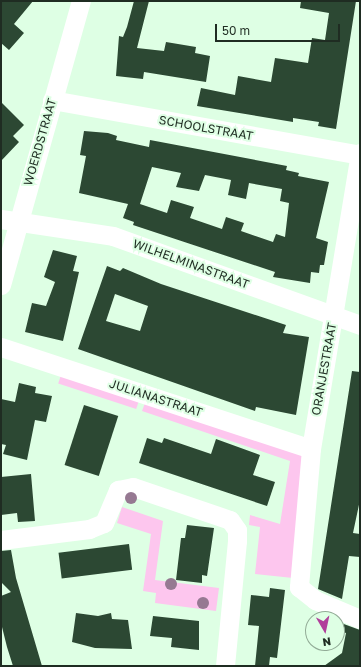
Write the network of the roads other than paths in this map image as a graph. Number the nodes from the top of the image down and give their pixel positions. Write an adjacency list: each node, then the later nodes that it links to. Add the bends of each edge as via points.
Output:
1 (81, 1): 2 (street, WOERDSTRAAT)
2 (52, 100): 3 (street, SCHOOLSTRAAT); 4 (street, WOERDSTRAAT)
3 (360, 155): 6 (street, ORANJESTRAAT)
4 (9, 220): 5 (street, WOERDSTRAAT); 6 (street, WILHELMINASTRAAT, via 113,236)
5 (1, 285)
6 (334, 316): 7 (street, WILHELMINASTRAAT); 9 (street, ORANJESTRAAT)
7 (360, 325)
8 (1, 347): 9 (street, JULIANASTRAAT)
9 (311, 449): 11 (street, ORANJESTRAAT, via 299,587 315,600)
10 (1, 540): 12 (street, via 94,527 104,523 118,490 133,487 230,520 237,530 238,541)
11 (360, 619)
12 (225, 666)

